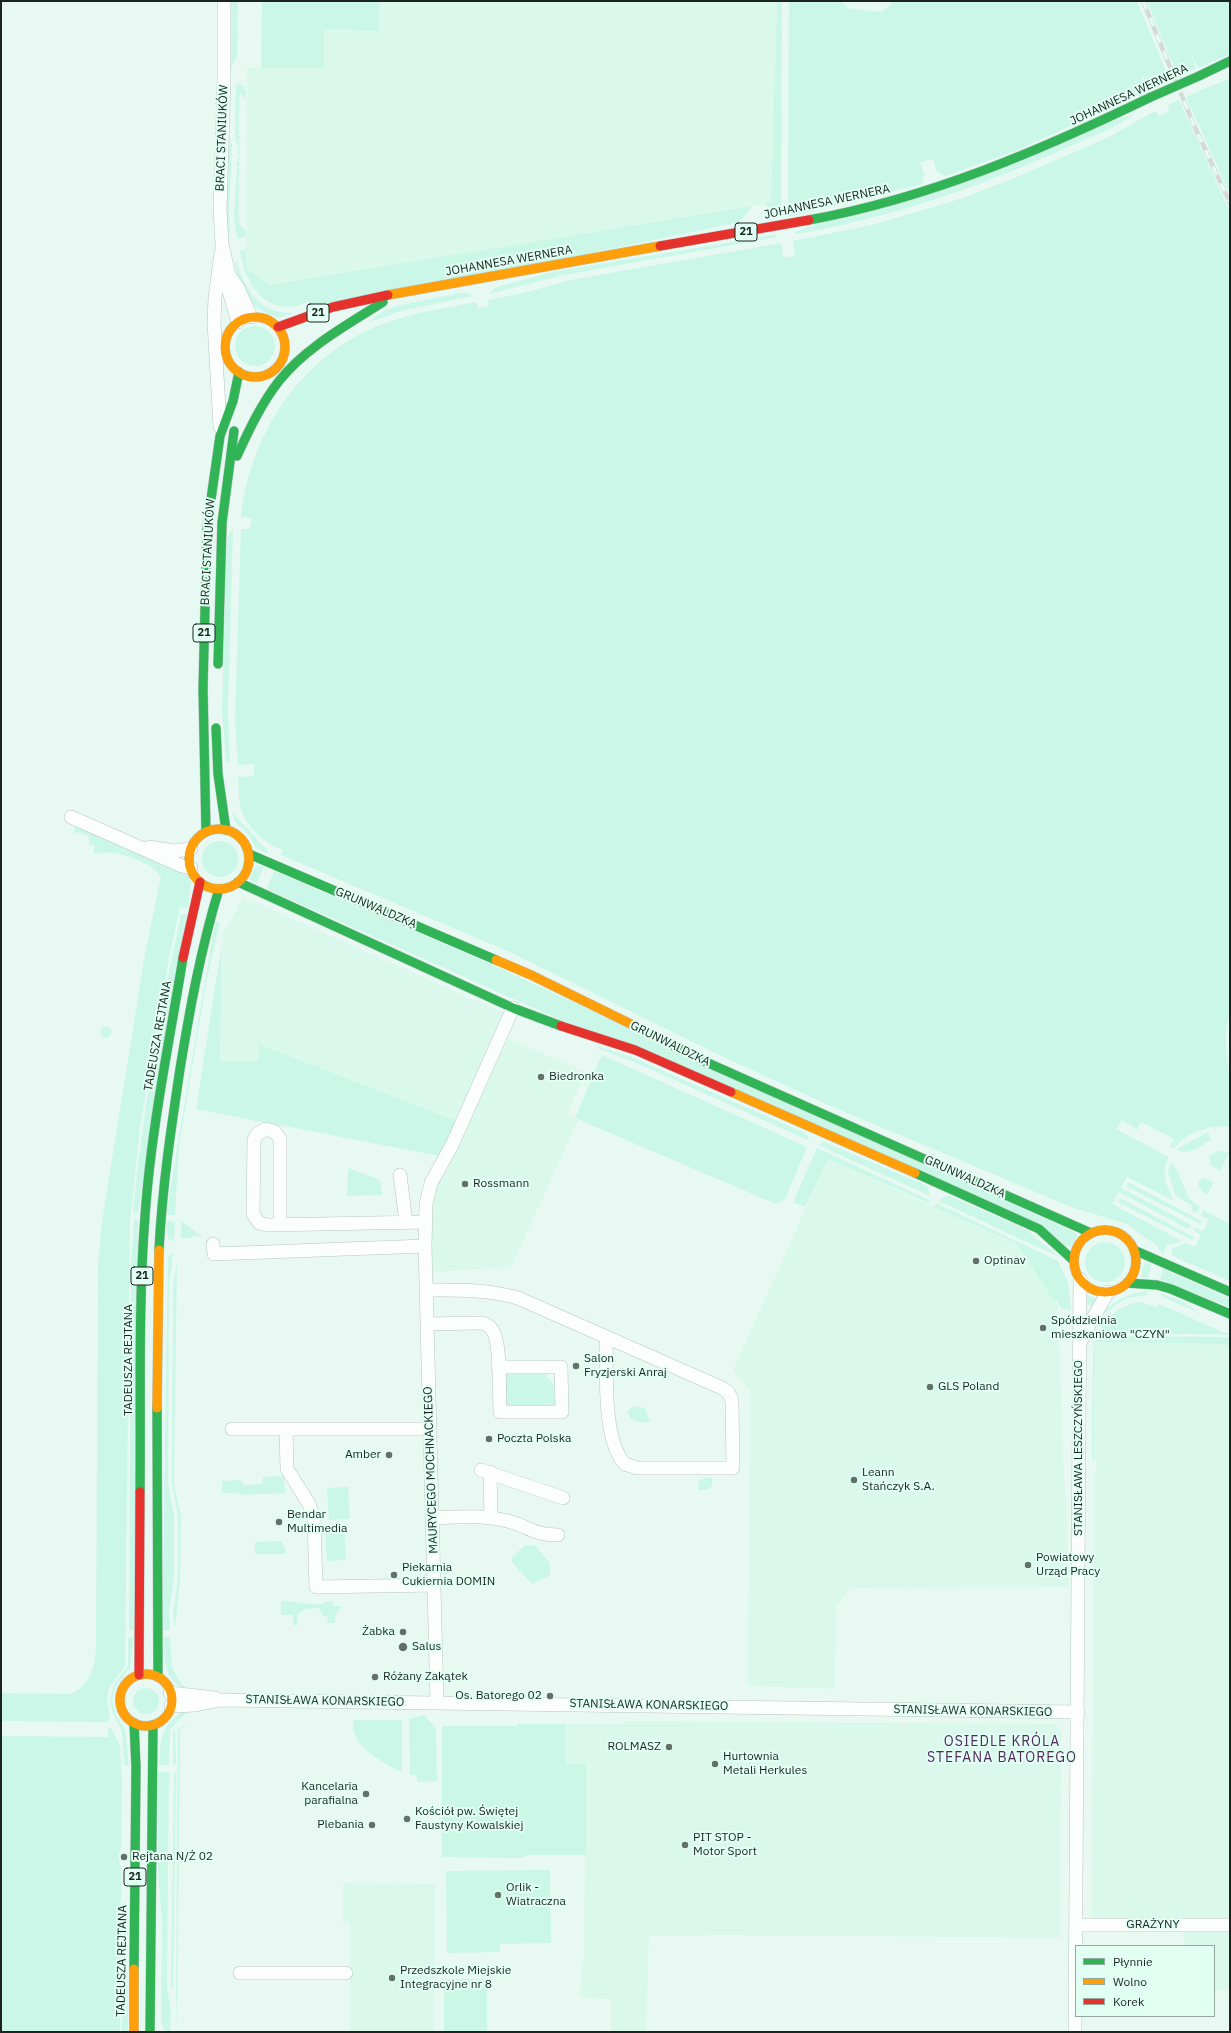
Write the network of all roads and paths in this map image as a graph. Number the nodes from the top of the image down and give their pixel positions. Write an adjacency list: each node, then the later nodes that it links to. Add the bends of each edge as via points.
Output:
1 (224, 1): 3 (street, BRACI STANIUKÓW, via 220,189)
2 (1230, 61): 5 (main road, JOHANNESA WERNERA / 21, bridge, via 1072,135 990,168 890,202 813,220)
3 (222, 244): 4 (street, BRACI STANIUKÓW); 15 (street, via 214,322)
4 (229, 275): 7 (street, BRACI STANIUKÓW); 9 (street, BRACI STANIUKÓW, via 229,292)
5 (397, 293): 6 (main road, JOHANNESA WERNERA / 21); 16 (main road, 21, via 321,342 279,381 254,420)
6 (360, 302): 8 (main road, JOHANNESA WERNERA / 21); 10 (main road, JOHANNESA WERNERA / 21, via 333,307)
7 (251, 317): 9 (main road); 10 (main road, via 266,319)
8 (334, 317)
9 (238, 322): 11 (main road, via 226,338 225,347 229,361)
10 (278, 328): 12 (main road, via 288,341 276,368 264,375)
11 (239, 372): 12 (main road); 15 (main road, BRACI STANIUKÓW / 21, via 233,401)
12 (250, 376): 13 (main road)
13 (247, 387)
14 (237, 423): 16 (main road, BRACI STANIUKÓW / 21)
15 (220, 436): 21 (main road, BRACI STANIUKÓW / 21, via 207,527 203,689)
16 (230, 468): 17 (main road, BRACI STANIUKÓW / 21, via 222,523)
17 (218, 670)
18 (216, 718): 20 (main road, via 218,774)
19 (71, 817): 22 (street)
20 (226, 830): 21 (main road); 24 (main road, via 242,839)
21 (206, 832): 23 (main road)
22 (128, 843): 23 (street, via 174,851); 25 (street)
23 (191, 849): 25 (main road)
24 (249, 854): 27 (main road, via 249,865); 34 (main road, GRUNWALDZKA, via 531,975 706,1062)
25 (191, 868): 26 (main road)
26 (200, 882): 28 (main road); 57 (main road, TADEUSZA REJTANA / 21, via 184,953 154,1131 144,1216)
27 (238, 882): 28 (main road); 29 (main road, GRUNWALDZKA)
28 (219, 889): 58 (main road, 21, via 208,924 191,1004 161,1202 157,1365)
29 (513, 1008): 32 (street, MAURYCEGO MOCHNACKIEGO, via 452,1146 431,1183); 38 (main road, GRUNWALDZKA, via 635,1050 1011,1215 1039,1228)
30 (400, 1175): 31 (street)
31 (406, 1222): 32 (street); 33 (street)
32 (424, 1222): 35 (street, MAURYCEGO MOCHNACKIEGO)
33 (280, 1225): 33 (street, via 259,1224 253,1214 254,1140 257,1134 266,1130 277,1134 281,1142)
34 (1091, 1233): 37 (main road, via 1103,1230 1116,1232 1127,1239); 38 (main road, via 1076,1249)
35 (425, 1242): 36 (street, via 214,1254); 41 (street, MAURYCEGO MOCHNACKIEGO)
36 (213, 1244)
37 (1134, 1250): 40 (main road, via 1134,1273); 43 (main road)
38 (1074, 1260): 39 (main road, via 1075,1270)
39 (1080, 1279): 42 (main road, via 1092,1289); 47 (street, STANISŁAWA LESZCZYŃSKIEGO)
40 (1127, 1283): 42 (main road); 44 (main road, via 1171,1289)
41 (426, 1290): 45 (street, MAURYCEGO MOCHNACKIEGO); 46 (street, via 472,1290 505,1295)
42 (1108, 1292): 47 (street, STANISŁAWA LESZCZYŃSKIEGO)
43 (1230, 1292)
44 (1230, 1314)
45 (427, 1324): 48 (street, via 487,1325 496,1339); 51 (street, MAURYCEGO MOCHNACKIEGO)
46 (606, 1337): 46 (street, via 728,1392 732,1404 733,1468 637,1468 625,1464 617,1452 610,1431)
47 (1080, 1345): 63 (street, STANISŁAWA LESZCZYŃSKIEGO)
48 (498, 1367): 48 (street, via 500,1412 562,1412 561,1367)
49 (232, 1429): 50 (street)
50 (286, 1429): 51 (street); 56 (street, via 287,1469 310,1504 314,1518 316,1587)
51 (430, 1429): 53 (street, MAURYCEGO MOCHNACKIEGO)
52 (563, 1498): 54 (street, via 486,1471)
53 (432, 1518): 54 (street); 56 (street, MAURYCEGO MOCHNACKIEGO)
54 (490, 1518): 55 (street, via 508,1521 537,1534)
55 (558, 1535)
56 (434, 1585): 61 (street, MAURYCEGO MOCHNACKIEGO)
57 (139, 1675): 58 (main road); 64 (main road, via 123,1688 120,1697 123,1712)
58 (158, 1677): 59 (main road)
59 (170, 1692): 60 (street, STANISŁAWA KONARSKIEGO, via 209,1696); 62 (main road)
60 (220, 1700): 61 (street, STANISŁAWA KONARSKIEGO); 62 (street, STANISŁAWA KONARSKIEGO)
61 (437, 1702): 63 (street, STANISŁAWA KONARSKIEGO)
62 (171, 1706): 65 (main road, via 168,1714)
63 (1078, 1712): 66 (street, STANISŁAWA LESZCZYŃSKIEGO)
64 (134, 1723): 65 (main road, via 143,1726); 72 (main road, TADEUSZA REJTANA / 21)
65 (153, 1725): 73 (main road, 21)
66 (1076, 1925): 67 (street, GRAŻYNY); 68 (street, STANISŁAWA LESZCZYŃSKIEGO)
67 (1230, 1925)
68 (1076, 1945)
69 (346, 1973): 70 (street)
70 (240, 1974)
71 (1075, 2017): 74 (street, STANISŁAWA LESZCZYŃSKIEGO)
72 (134, 2032)
73 (150, 2032)
74 (1075, 2032)

